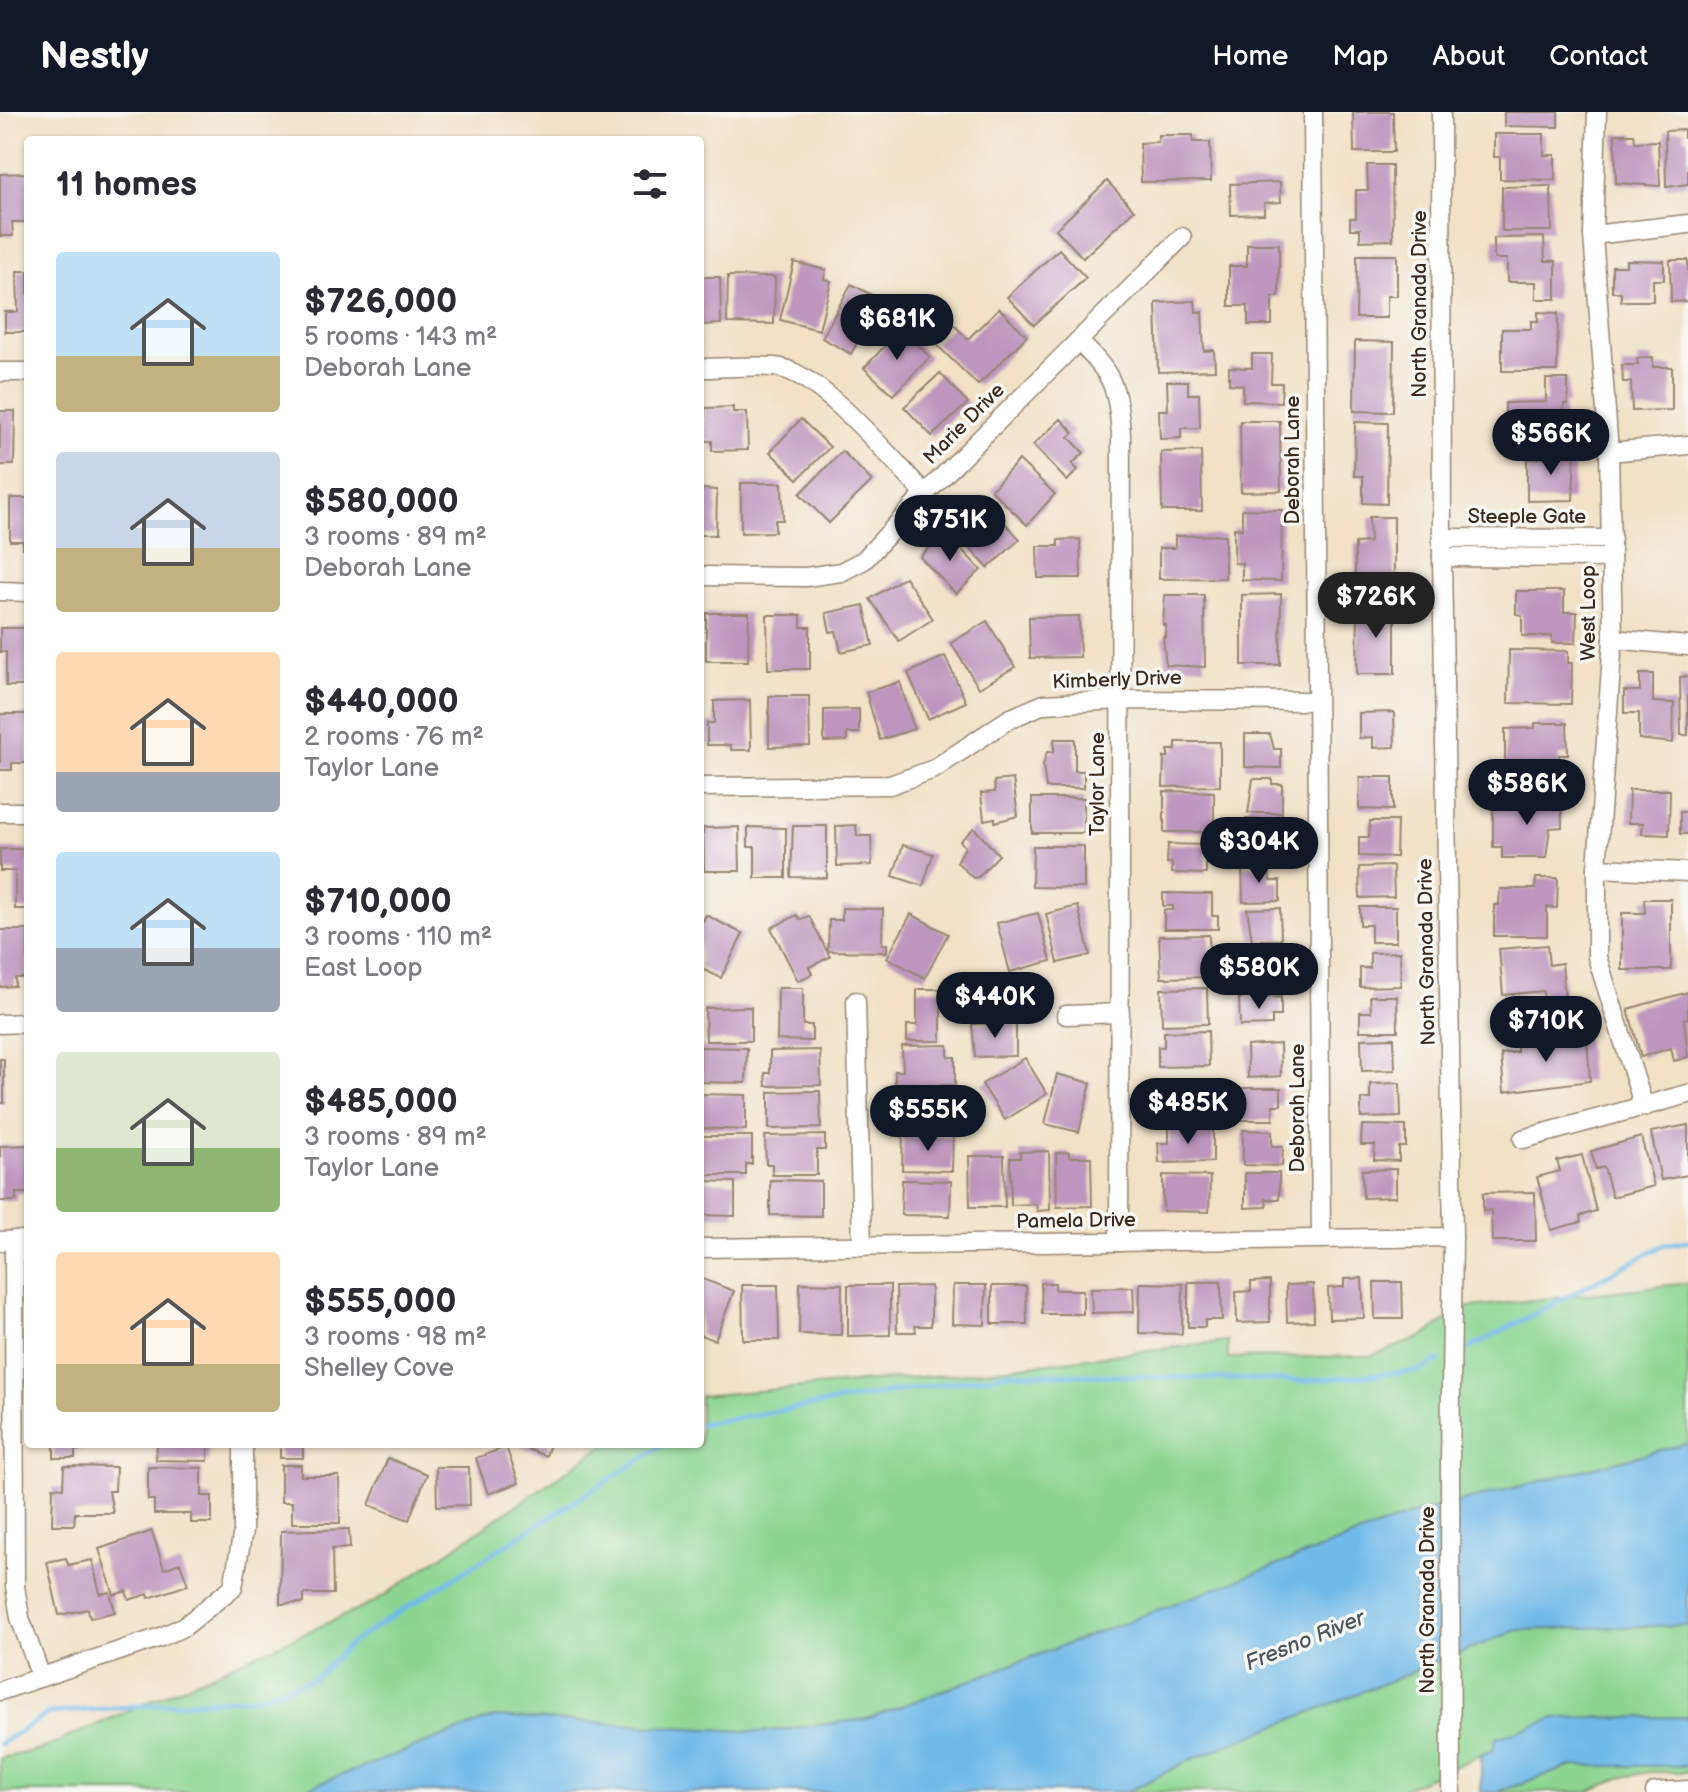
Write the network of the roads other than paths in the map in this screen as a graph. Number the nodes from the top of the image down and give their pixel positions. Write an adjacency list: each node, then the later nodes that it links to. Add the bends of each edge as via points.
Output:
1 (1313, 112): 22 (street, Deborah Lane)
2 (1441, 112): 14 (street, North Granada Drive)
3 (1597, 112): 5 (street, West Loop)
4 (1688, 224): 5 (street)
5 (1593, 235): 12 (street, West Loop)
6 (1182, 237): 7 (street, Marie Drive)
7 (1078, 341): 13 (street, Marie Drive); 21 (street, Taylor Lane, via 1106,367 1118,393)
8 (704, 368): 13 (street, via 776,367 800,374)
9 (0, 372): 10 (street)
10 (24, 372)
11 (1688, 445): 12 (street)
12 (1609, 452): 15 (street, West Loop)
13 (925, 494): 16 (street, Marie Drive, via 864,560 841,572)
14 (1442, 548): 15 (street, Steeple Gate); 36 (street, North Granada Drive)
15 (1612, 549): 19 (street, West Loop)
16 (704, 576)
17 (0, 591): 18 (street)
18 (24, 592)
19 (1613, 639): 20 (street); 26 (street, West Loop)
20 (1688, 646)
21 (1120, 700): 22 (street, Kimberly Drive); 23 (street, Kimberly Drive, via 1044,704 1009,719 934,769 890,785); 29 (street, Taylor Lane)
22 (1317, 701): 37 (street, Deborah Lane)
23 (704, 787)
24 (0, 812): 25 (street)
25 (24, 812)
26 (1597, 868): 27 (street); 34 (street, West Loop, via 1597,957)
27 (1688, 872)
28 (856, 1001): 40 (street)
29 (1120, 1013): 30 (street); 39 (street, Taylor Lane)
30 (1066, 1015)
31 (24, 1023): 32 (street)
32 (0, 1024)
33 (1688, 1094): 34 (street)
34 (1644, 1107): 35 (street)
35 (1523, 1139)
36 (1453, 1237): 37 (street, Pamela Drive); 46 (street, North Granada Drive)
37 (1321, 1239): 39 (street, Pamela Drive)
38 (14, 1240): 43 (street, via 15,1586)
39 (1119, 1242): 40 (street, Pamela Drive)
40 (862, 1246): 41 (street, Pamela Drive)
41 (704, 1248)
42 (243, 1448): 43 (street, via 243,1531 233,1587 185,1626)
43 (41, 1677): 44 (street)
44 (0, 1691)
45 (1688, 1790): 47 (street)
46 (1451, 1792)
47 (1655, 1792)

